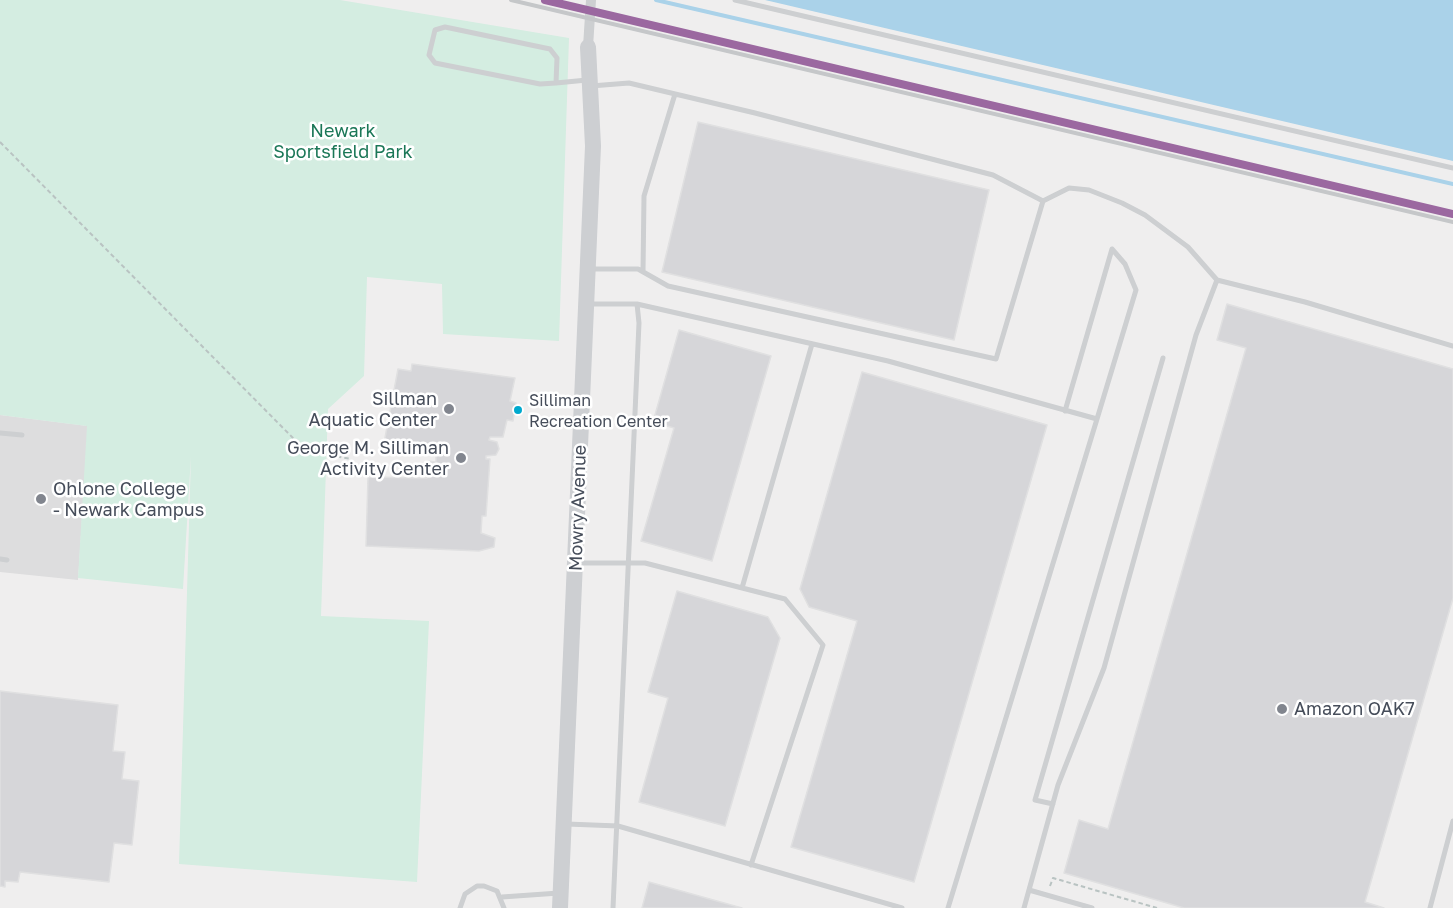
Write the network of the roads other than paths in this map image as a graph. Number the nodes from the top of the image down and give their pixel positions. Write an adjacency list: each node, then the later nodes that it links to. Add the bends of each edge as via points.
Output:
1 (591, 0): 3 (street, Mowry Avenue)
2 (735, 0): 7 (lane)
3 (588, 47): 5 (main road, Mowry Avenue)
4 (556, 83): 4 (lane, via 540,84 435,63 429,55 435,30 445,27 550,49 556,58); 5 (lane)
5 (589, 83): 6 (lane, via 629,83); 9 (main road, Mowry Avenue, via 593,146)
6 (675, 94): 8 (lane, via 993,175); 10 (lane, via 644,196)
7 (1453, 168)
8 (1043, 201): 10 (lane, via 996,359 668,286); 11 (lane, via 1069,188 1089,190 1122,203 1188,247)
9 (588, 269): 10 (lane); 12 (main road, Mowry Avenue)
10 (643, 272)
11 (1217, 280): 15 (lane); 26 (lane, via 1196,335 1104,668)
12 (587, 303): 13 (lane); 24 (main road, Mowry Avenue)
13 (637, 304): 14 (lane); 23 (lane)
14 (812, 344): 17 (lane, via 888,361); 25 (lane)
15 (1453, 346)
16 (1163, 358): 26 (lane, via 1035,800)
17 (1065, 411): 18 (lane); 18 (lane, via 1112,249 1125,264 1136,290)
18 (1097, 419): 38 (lane)
19 (0, 433): 20 (lane)
20 (22, 435)
21 (0, 559): 22 (lane)
22 (7, 560)
23 (628, 562): 24 (lane); 25 (lane); 29 (lane)
24 (575, 563): 28 (main road, Mowry Avenue)
25 (742, 588): 30 (lane, via 785,599 822,645)
26 (1053, 804): 31 (lane)
27 (1453, 821): 41 (lane)
28 (564, 824): 29 (lane); 33 (main road, Mowry Avenue)
29 (618, 826): 30 (lane); 36 (lane)
30 (751, 865): 37 (lane)
31 (1029, 890): 39 (lane); 40 (lane)
32 (502, 897): 33 (lane); 34 (lane, via 491,888 477,886 465,894); 35 (lane)
33 (561, 900)
34 (460, 908)
35 (504, 908)
36 (613, 908)
37 (902, 908)
38 (948, 908)
39 (1023, 908)
40 (1092, 908)
41 (1430, 908)

